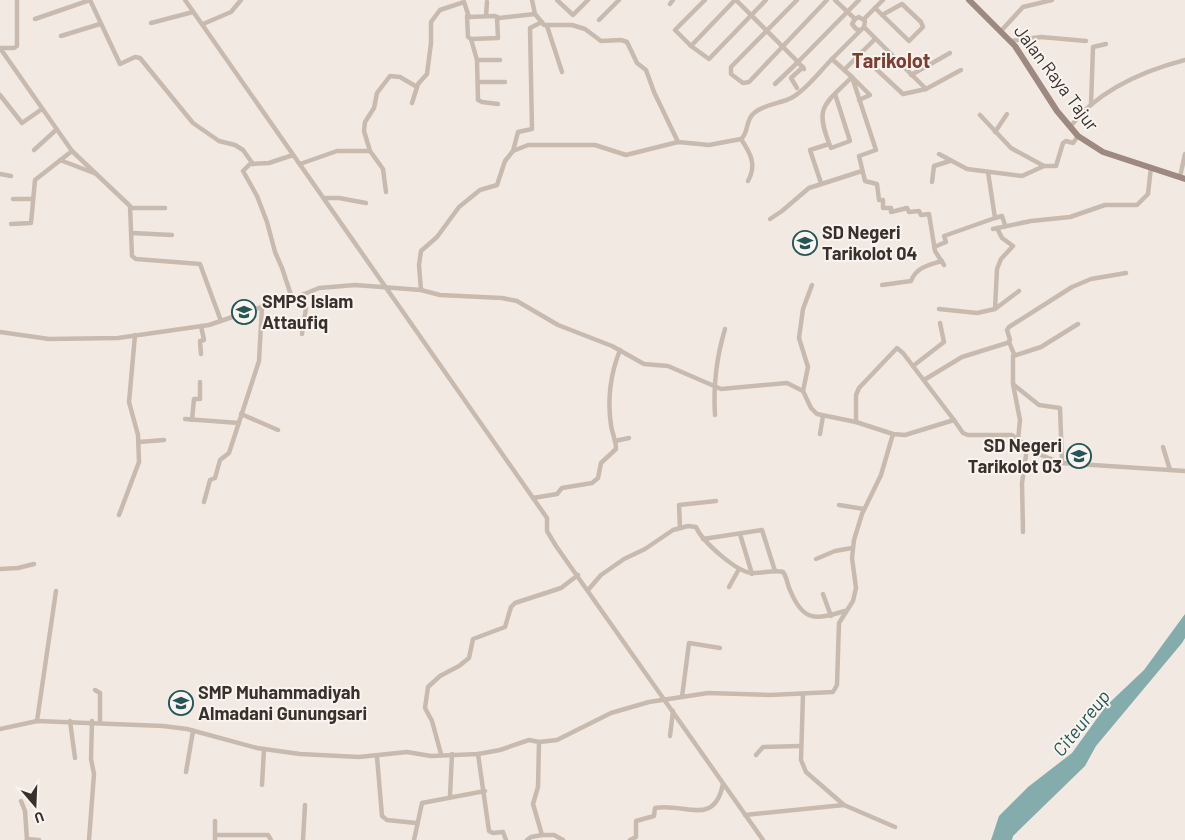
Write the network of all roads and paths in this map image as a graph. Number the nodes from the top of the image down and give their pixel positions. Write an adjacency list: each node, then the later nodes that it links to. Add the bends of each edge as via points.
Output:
1 (16, 0): 49 (street, via 17,46)
2 (90, 0): 29 (street); 34 (street)
3 (185, 0): 21 (street)
4 (241, 0): 36 (street, via 231,12)
5 (532, 0): 23 (street)
6 (557, 0): 7 (street, via 573,16)
7 (588, 0)
8 (619, 0): 32 (street)
9 (705, 0): 47 (street, via 675,30)
10 (735, 0): 27 (street); 47 (street)
11 (766, 0): 27 (street)
12 (797, 0): 39 (street)
13 (828, 0): 48 (street)
14 (835, 0): 22 (street)
15 (859, 0): 22 (street)
16 (883, 0): 20 (street)
17 (969, 0): 40 (main road, Jalan Raya Tajur)
18 (1052, 0): 40 (street, via 1023,7)
19 (487, 2): 26 (street)
20 (875, 8): 24 (street); 31 (street)
21 (193, 12): 35 (street); 36 (street)
22 (848, 12): 30 (street); 56 (street)
23 (535, 14): 28 (street); 33 (street)
24 (882, 15): 24 (street, via 902,4 923,26 909,41)
25 (468, 16): 26 (street); 42 (street, via 468,38); 65 (street, via 464,2 440,10 435,16 431,22 426,74)
26 (486, 16): 28 (street)
27 (750, 16): 39 (street); 47 (street, via 709,59)
28 (498, 17): 42 (street, via 498,38)
29 (35, 19)
30 (855, 19): 31 (street); 38 (street, via 853,26)
31 (864, 19): 38 (street)
32 (599, 20)
33 (542, 22): 37 (street); 87 (street, via 530,28 532,129 518,132)
34 (100, 24): 41 (street); 93 (street, via 120,64 140,58 193,123 219,141 243,150)
35 (150, 24)
36 (203, 24): 90 (street)
37 (547, 26): 59 (street); 82 (street, via 572,25 585,29 601,41 627,42 637,63 646,70)
38 (862, 29): 43 (street); 52 (street)
39 (766, 31): 48 (street); 48 (street, via 731,66 731,74 743,83 749,82)
40 (1001, 31): 44 (main road, Jalan Raya Tajur)
41 (61, 36)
42 (471, 39): 53 (street)
43 (875, 39): 51 (street); 60 (street)
44 (1011, 41): 45 (street, via 1041,37); 77 (main road, Jalan Raya Tajur)
45 (1086, 41)
46 (1106, 44): 73 (street, via 1094,47)
47 (690, 46)
48 (782, 46): 56 (street)
49 (0, 48): 74 (street)
50 (950, 53): 60 (street)
51 (860, 54): 57 (street); 67 (street, via 900,93)
52 (832, 58): 57 (street); 81 (street, via 792,97 762,107 753,114)
53 (477, 60): 54 (street); 62 (street)
54 (500, 60)
55 (1185, 60): 73 (street, via 1144,73)
56 (798, 62): 64 (street); 66 (street, via 804,68 791,78)
57 (844, 70): 61 (street)
58 (961, 70): 67 (street)
59 (562, 72)
60 (911, 74): 67 (street)
61 (852, 77): 68 (street); 70 (street); 70 (street, via 870,95)
62 (479, 82): 63 (street); 72 (street, via 478,100)
63 (504, 82)
64 (775, 84)
65 (417, 87): 71 (street); 86 (street, via 394,75 381,86 365,125)
66 (797, 88)
67 (926, 89)
68 (835, 94): 83 (street, via 826,102 821,122); 83 (street, via 850,141 831,148)
69 (0, 96): 74 (street, via 22,123)
70 (859, 100): 97 (street, via 876,150 859,156)
71 (412, 103)
72 (498, 104)
73 (1090, 105): 77 (street)
74 (42, 109): 78 (street)
75 (1007, 114): 79 (street)
76 (980, 115): 79 (street)
77 (1070, 127): 80 (main road, Jalan Raya Tajur)
78 (56, 130): 84 (street); 85 (street)
79 (995, 132): 95 (street, via 1011,148)
80 (1078, 136): 95 (street, via 1073,143 1063,143 1057,165); 96 (main road, Jalan Raya Tajur, via 1103,152)
81 (741, 139): 82 (street, via 709,145); 103 (street, via 753,165)
82 (678, 142): 87 (street, via 626,155 595,145 534,144)
83 (829, 144): 105 (street, via 810,150)
84 (34, 150)
85 (72, 151): 91 (street); 100 (street)
86 (370, 151): 94 (street, via 337,151); 106 (street, via 383,169)
87 (513, 152): 124 (street, via 505,161 497,185 474,194 459,207 422,251 419,265)
88 (939, 154): 92 (street)
89 (1185, 154): 102 (street)
90 (293, 155): 93 (street, via 269,163); 94 (street)
91 (60, 160): 100 (street); 109 (street, via 37,177)
92 (950, 161): 98 (street, via 967,169); 104 (street, via 934,166)
93 (253, 164): 127 (street, via 243,171 257,196)
94 (300, 164): 107 (street)
95 (1044, 166): 98 (street, via 1026,176)
96 (1152, 167): 102 (main road, Jalan Raya Tajur); 116 (street, via 1148,194 1137,205 1105,205 1060,219)
97 (862, 171): 105 (street); 119 (street, via 865,181 875,182 878,186 883,208 890,208 891,212 907,208 909,212 929,214)
98 (988, 172): 113 (street)
99 (0, 174): 101 (street)
100 (98, 175): 111 (street)
101 (11, 176)
102 (1182, 178)
103 (748, 182)
104 (932, 182)
105 (821, 183): 114 (street, via 803,192)
106 (386, 192)
107 (325, 198): 110 (street); 123 (street)
108 (13, 199): 109 (street)
109 (33, 199): 115 (street, via 31,223)
110 (366, 203)
111 (130, 208): 112 (street); 117 (street)
112 (166, 208)
113 (995, 218): 116 (street, via 1002,216); 119 (street, via 944,236 946,242)
114 (770, 219)
115 (11, 224)
116 (1005, 225): 130 (street, via 995,228 1013,246 997,269)
117 (132, 233): 118 (street); 131 (street, via 131,252 136,259 200,264)
118 (172, 235)
119 (934, 247): 121 (street, via 943,263 921,268 911,280)
120 (1126, 273): 139 (street, via 1084,281 1067,289 1009,327)
121 (882, 284)
122 (812, 285): 148 (street, via 803,309 799,338 808,366)
123 (386, 287): 124 (street); 126 (street, via 332,286); 170 (street)
124 (421, 290): 140 (street, via 440,295 510,299 558,325)
125 (1019, 291): 130 (street)
126 (304, 294): 127 (street); 137 (street, via 306,308)
127 (292, 298): 128 (street)
128 (262, 306): 131 (street); 149 (street, via 259,361)
129 (940, 308): 130 (street, via 977,313)
130 (995, 309)
131 (221, 321): 134 (street)
132 (940, 323): 143 (street, via 944,342)
133 (1078, 324): 142 (street, via 1042,347)
134 (202, 326): 138 (street); 141 (street)
135 (725, 329): 147 (street)
136 (0, 332): 138 (street, via 49,339)
137 (302, 334)
138 (135, 335): 164 (street, via 129,402)
139 (1009, 342): 142 (street); 144 (street, via 962,357)
140 (620, 350): 147 (street, via 644,364 668,366); 162 (street, via 611,375 609,394)
141 (201, 354)
142 (1014, 354): 146 (street)
143 (913, 366): 144 (street); 155 (street, via 897,348 859,388)
144 (924, 380): 154 (street)
145 (200, 382): 153 (street, via 200,399 194,399)
146 (1013, 384): 163 (street, via 1020,420); 167 (street, via 1039,405 1060,408)
147 (713, 386): 148 (street, via 729,389 786,383); 150 (street)
148 (803, 391): 151 (street, via 811,408)
149 (242, 414): 156 (street); 157 (street)
150 (715, 415)
151 (823, 416): 155 (street); 158 (street)
152 (185, 419): 153 (street)
153 (192, 420): 156 (street)
154 (954, 420): 159 (street, via 904,435); 163 (street, via 968,436 1012,435)
155 (856, 422): 159 (street)
156 (239, 423): 171 (street, via 229,453 220,460)
157 (278, 430)
158 (820, 434)
159 (893, 434): 174 (street, via 882,474)
160 (629, 438): 162 (street)
161 (164, 440): 164 (street)
162 (615, 440): 170 (street, via 616,449 601,463 598,478 592,484 564,488 557,494)
163 (1018, 440): 166 (street)
164 (139, 442): 175 (street, via 138,469)
165 (1163, 447): 168 (street)
166 (1027, 448): 167 (street); 177 (street, via 1022,483)
167 (1062, 463): 168 (street)
168 (1170, 470): 169 (street)
169 (1185, 472)
170 (533, 498): 187 (street, via 547,518 547,531)
171 (204, 502)
172 (716, 502): 176 (street, via 679,505)
173 (839, 505): 174 (street)
174 (864, 509): 180 (street)
175 (119, 515)
176 (680, 528): 179 (street, via 694,526); 189 (street, via 607,570)
177 (1023, 532)
178 (740, 534): 179 (street); 185 (street, via 764,532); 186 (street)
179 (703, 539): 184 (street)
180 (852, 548): 181 (street); 192 (street, via 856,588)
181 (816, 559)
182 (34, 564): 183 (street)
183 (0, 569)
184 (739, 569): 186 (street); 188 (street)
185 (775, 572): 186 (street); 193 (street, via 785,574 802,612 812,618)
186 (752, 574)
187 (578, 575): 189 (street); 210 (street, via 561,588 515,603 506,627 473,639 469,658 428,687 424,704)
188 (729, 587)
189 (588, 590): 198 (street)
190 (56, 591): 200 (street)
191 (823, 594): 193 (street)
192 (845, 611): 193 (street); 196 (street, via 839,623 836,688 830,692)
193 (831, 616)
194 (720, 648): 197 (street, via 689,643)
195 (95, 690): 203 (street, via 100,693)
196 (803, 694): 197 (street, via 708,693); 208 (street)
197 (682, 698): 198 (street)
198 (666, 699): 199 (street); 207 (street, via 625,708 557,740)
199 (674, 711): 206 (street); 217 (street)
200 (37, 721): 201 (street); 204 (street)
201 (70, 721): 202 (street); 215 (street)
202 (92, 721): 203 (street); 233 (street, via 94,774)
203 (100, 722): 205 (street)
204 (0, 729)
205 (193, 730): 209 (street); 216 (street)
206 (670, 736)
207 (539, 742): 212 (street, via 523,741); 228 (street, via 538,787 534,804)
208 (801, 746): 213 (street, via 764,747); 222 (street, via 806,772)
209 (264, 749): 214 (street); 218 (street)
210 (441, 754): 211 (street); 214 (street, via 424,756 408,752)
211 (452, 754): 212 (street); 220 (street)
212 (478, 754): 219 (street)
213 (756, 755)
214 (377, 757): 226 (street, via 383,818)
215 (75, 758)
216 (186, 772)
217 (723, 784): 224 (street); 240 (street, via 711,808 702,811 671,806 655,808 654,816 636,821 636,837)
218 (262, 786)
219 (485, 791): 220 (street); 237 (street, via 489,830 503,832)
220 (450, 796): 226 (street, via 422,802)
221 (21, 802): 231 (street, via 25,811)
222 (844, 804): 224 (street); 227 (street)
223 (305, 805): 235 (street)
224 (745, 815): 241 (street)
225 (215, 821): 230 (street)
226 (416, 823): 236 (street)
227 (895, 827)
228 (542, 835): 238 (street); 239 (street, via 554,835)
229 (242, 837): 230 (street); 234 (street, via 268,836)
230 (215, 838)
231 (27, 839): 232 (street)
232 (39, 840)
233 (89, 840)
234 (271, 840)
235 (303, 840)
236 (414, 840)
237 (506, 840)
238 (527, 840)
239 (563, 840)
240 (630, 840)
241 (763, 840)

